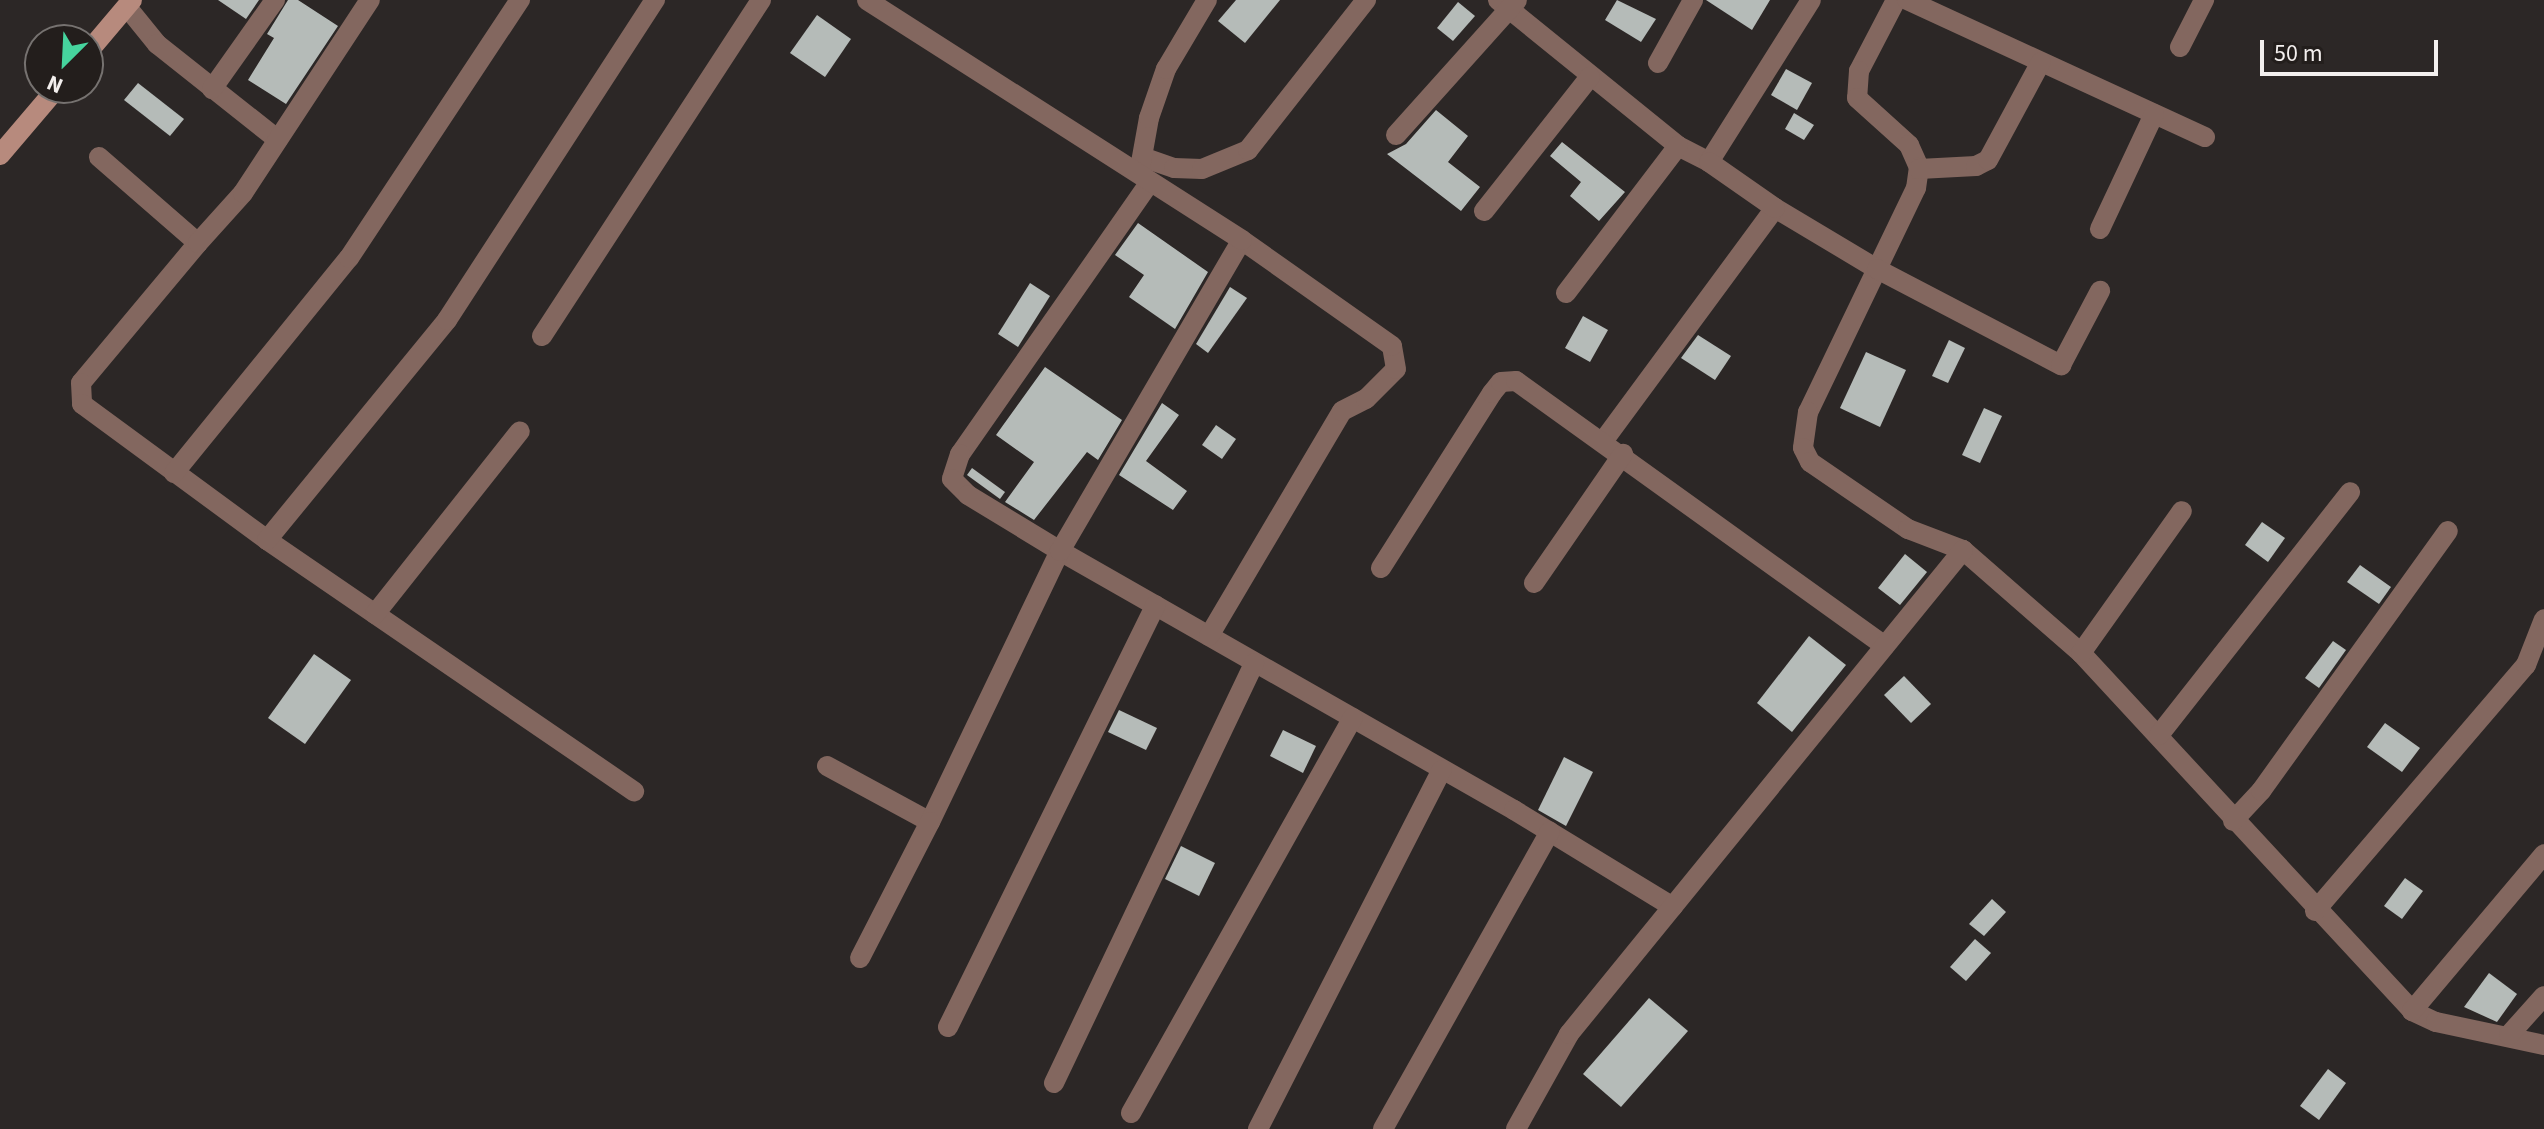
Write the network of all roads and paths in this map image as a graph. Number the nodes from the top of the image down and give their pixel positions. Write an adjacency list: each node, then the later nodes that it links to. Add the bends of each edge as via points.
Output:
1 (275, 0): 21 (street)
2 (370, 0): 26 (street)
3 (520, 0): 45 (street, via 349,258)
4 (655, 0): 49 (street, via 447,320)
5 (761, 0): 41 (street)
6 (867, 0): 32 (street)
7 (1207, 0): 32 (street, via 1166,69 1149,118)
8 (1366, 0): 32 (street, via 1248,150 1202,169)
9 (1693, 0): 19 (street)
10 (1811, 0): 30 (street)
11 (1896, 0): 31 (street, via 1859,71 1857,98 1909,145)
12 (1907, 0): 18 (street)
13 (2204, 0): 17 (street)
14 (1508, 3): 20 (street); 24 (street)
15 (130, 4): 16 (street); 21 (street, via 157,44)
16 (104, 34)
17 (2180, 47)
18 (2041, 62): 23 (street); 31 (street, via 1988,160 1976,166)
19 (1658, 63)
20 (1590, 77): 27 (street); 34 (street)
21 (212, 89): 26 (street)
22 (43, 104): 28 (street)
23 (2154, 114): 25 (street); 35 (street)
24 (1396, 135)
25 (2205, 137)
26 (278, 140): 37 (street, via 243,193)
27 (1678, 146): 30 (street); 40 (street)
28 (0, 155)
29 (99, 157): 37 (street)
30 (1709, 162): 33 (street)
31 (1919, 169): 38 (street, via 1916,188)
32 (1144, 171): 36 (street); 51 (street, via 952,470 952,479 968,495)
33 (1775, 208): 38 (street); 43 (street)
34 (1484, 211)
35 (2100, 229)
36 (1242, 240): 51 (street); 57 (street, via 1392,346 1396,369 1366,399 1342,411)
37 (198, 243): 45 (street, via 78,391 89,411)
38 (1877, 269): 39 (street, via 2061,365); 50 (street, via 1808,412 1803,448 1810,462 1908,529)
39 (2100, 291)
40 (1566, 293)
41 (542, 336)
42 (520, 431): 55 (street)
43 (1604, 440): 44 (street); 52 (street, via 1516,381 1501,382)
44 (1623, 454): 53 (street); 58 (street)
45 (174, 473): 49 (street)
46 (2350, 492): 62 (street)
47 (2182, 511): 59 (street)
48 (2448, 531): 66 (street, via 2261,791)
49 (267, 540): 55 (street)
50 (1963, 550): 58 (street); 59 (street)
51 (1060, 551): 54 (street); 67 (street)
52 (1381, 568)
53 (1534, 583)
54 (1156, 605): 57 (street); 75 (street)
55 (375, 614): 65 (street)
56 (2544, 619): 71 (street, via 2526,665)
57 (1209, 636): 60 (street)
58 (1885, 646): 70 (street)
59 (2081, 653): 62 (street)
60 (1254, 663): 61 (street); 78 (street)
61 (1353, 718): 64 (street); 79 (street)
62 (2159, 735): 66 (street)
63 (827, 766): 67 (street)
64 (1442, 770): 68 (street); 80 (street)
65 (634, 791)
66 (2233, 821): 71 (street)
67 (930, 822): 72 (street)
68 (1550, 832): 70 (street); 81 (street)
69 (2544, 854): 74 (street)
70 (1673, 907): 82 (street, via 1569,1034)
71 (2315, 911): 74 (street)
72 (860, 958)
73 (2544, 996): 76 (street)
74 (2412, 1011): 76 (street, via 2436,1022)
75 (948, 1027)
76 (2509, 1035): 77 (street)
77 (2544, 1045)
78 (1054, 1083)
79 (1131, 1113)
80 (1258, 1129)
81 (1383, 1129)
82 (1516, 1129)

